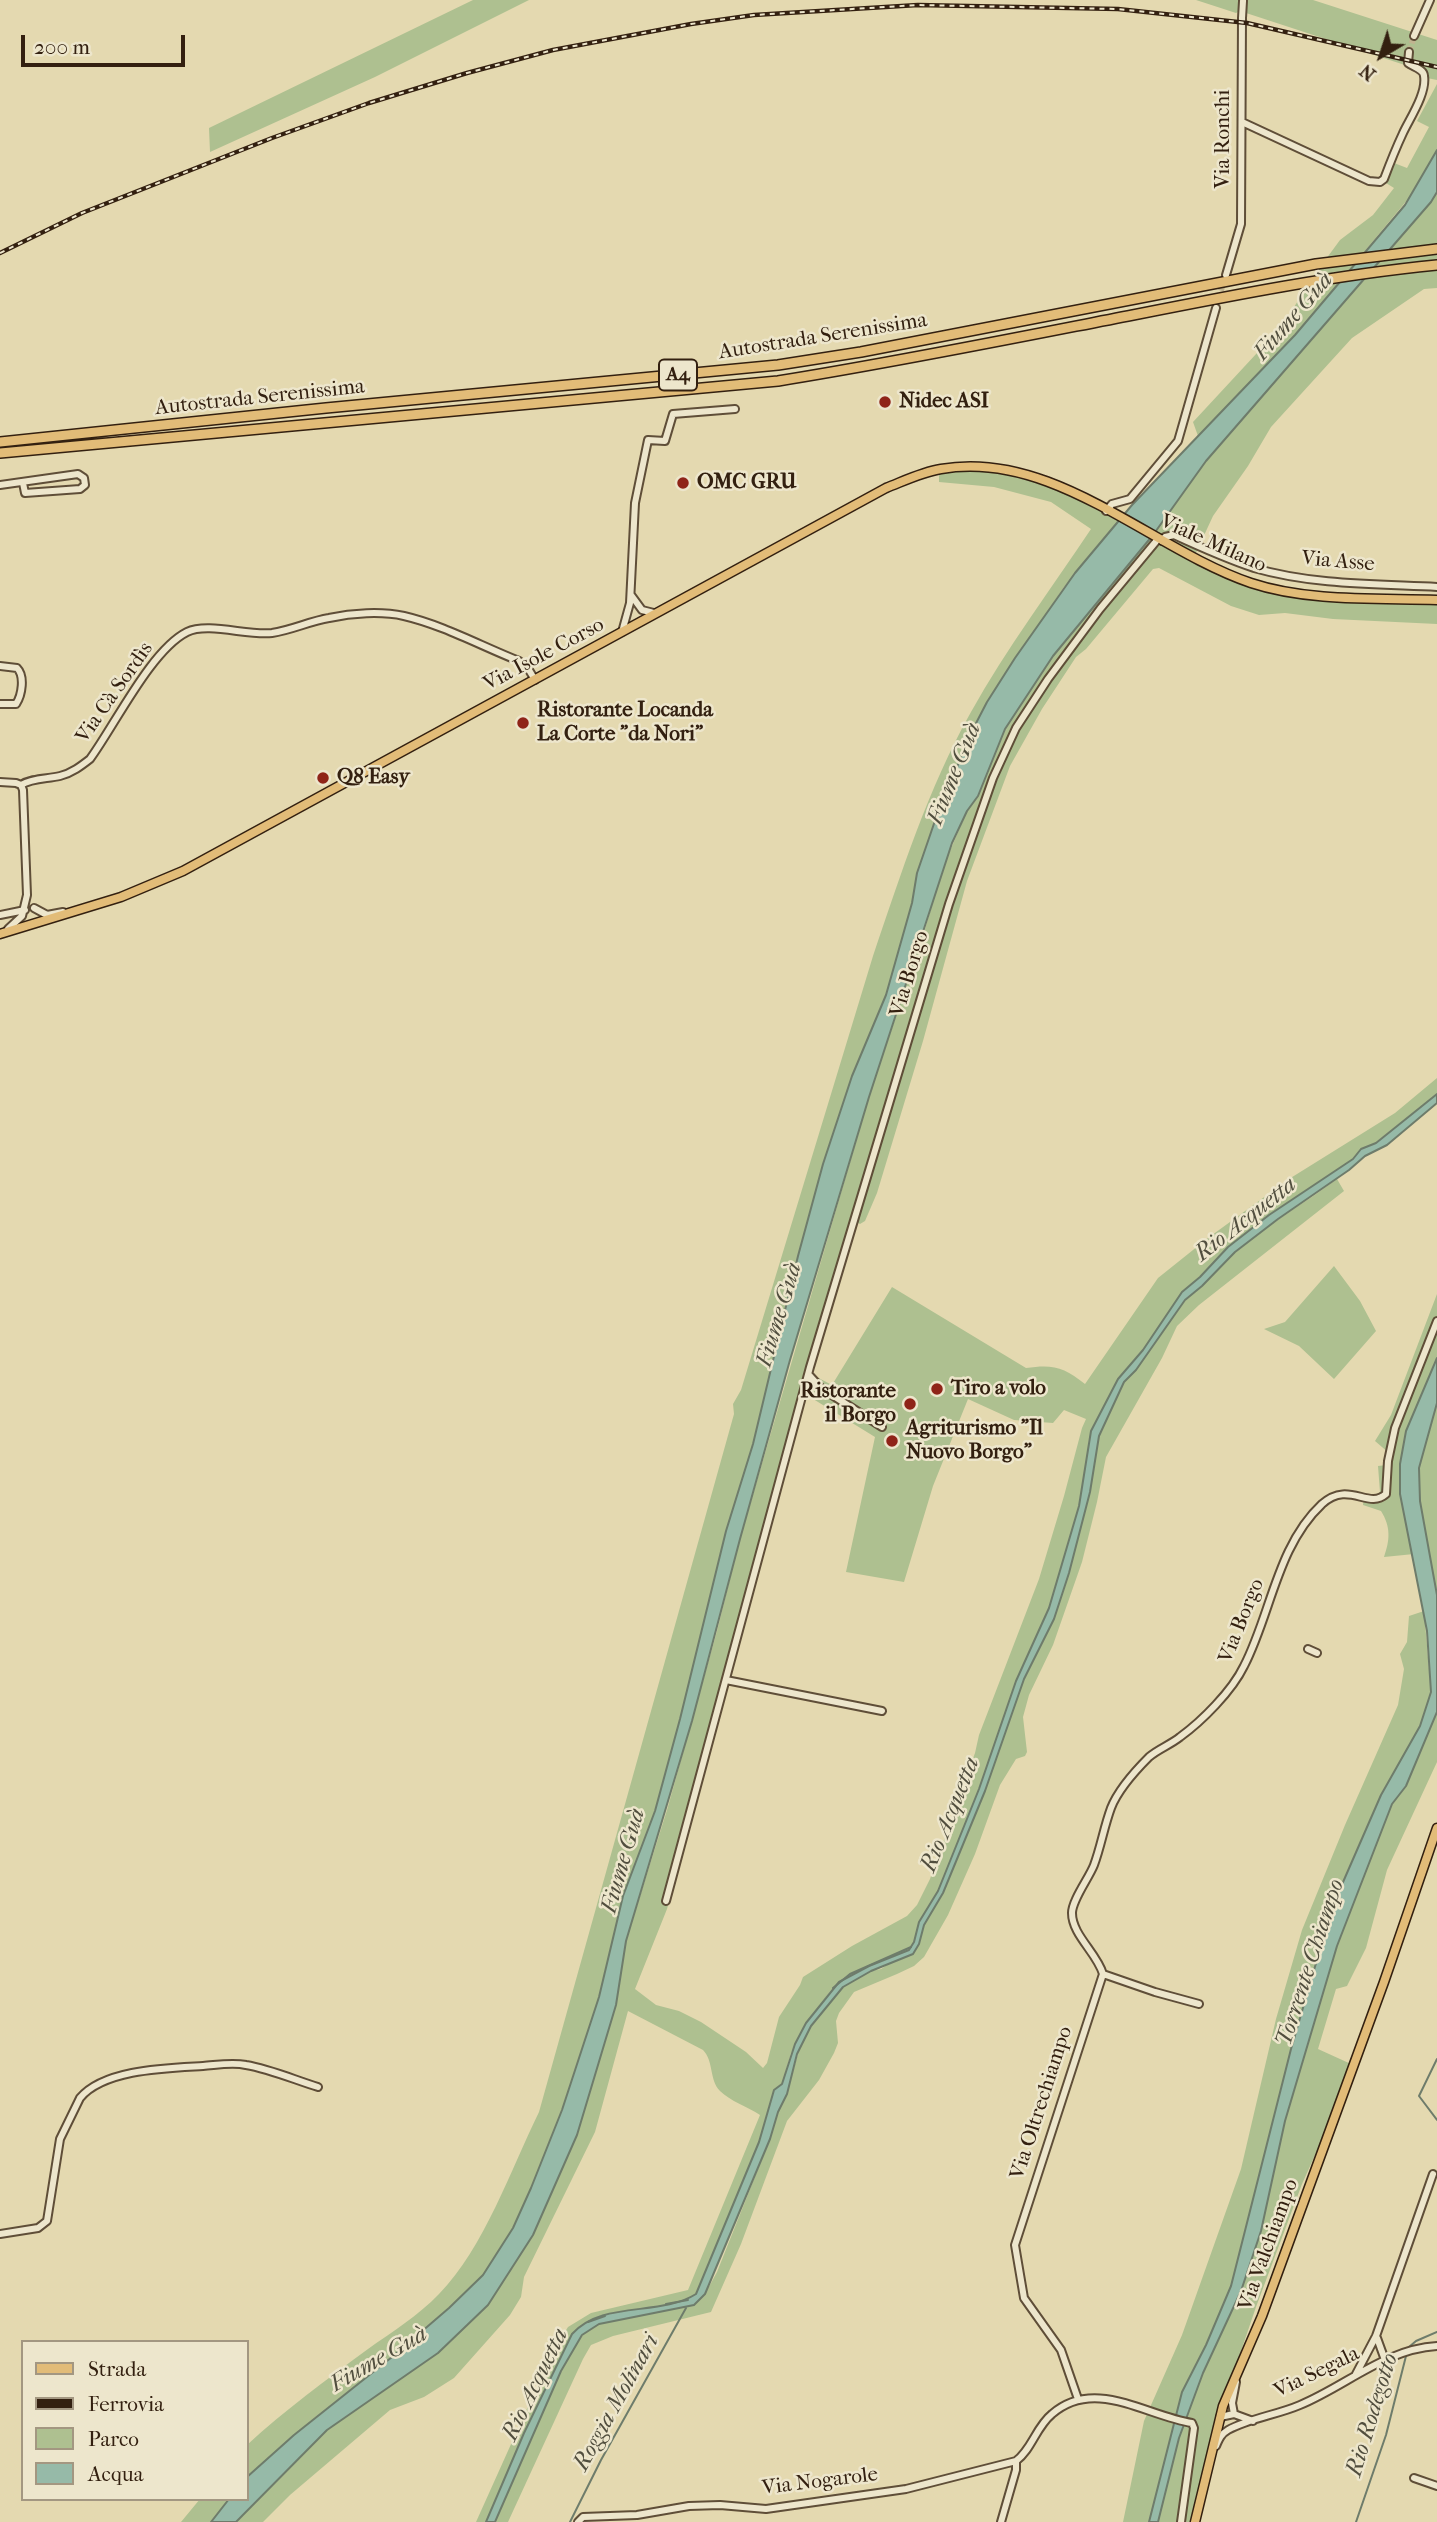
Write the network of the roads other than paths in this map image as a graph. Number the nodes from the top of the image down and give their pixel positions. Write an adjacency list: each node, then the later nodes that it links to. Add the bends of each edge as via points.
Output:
1 (1430, 0): 3 (street)
2 (1244, 1): 5 (street, Via Ronchi)
3 (1414, 37)
4 (1409, 52): 5 (street, via 1408,62 1422,71 1423,82 1417,108 1380,182)
5 (1242, 122): 8 (street, Via Ronchi, via 1241,224)
6 (1437, 250): 11 (highway, Autostrada Serenissima / A4, via 1216,283 778,365)
7 (1437, 265): 12 (highway, Autostrada Serenissima / A4, via 1342,276 778,381)
8 (1226, 275)
9 (1216, 308): 15 (street, via 1178,441 1130,499 1112,504)
10 (735, 409): 18 (street, via 673,414 665,441 648,440 635,503)
11 (0, 442)
12 (0, 453)
13 (23, 483): 13 (street, via 25,493 85,485 78,474); 14 (street)
14 (0, 485)
15 (1106, 511): 16 (main road, Viale Milano); 21 (main road, Via Isole Corso, via 1054,484 1011,469 940,469 886,488)
16 (1158, 539): 17 (street, Via Asse, via 1174,535 1283,574); 19 (main road, Viale Milano, via 1234,577 1271,588 1317,595); 38 (street, Via Borgo, via 1048,679 1016,728 993,778 949,904)
17 (1437, 587)
18 (630, 593): 20 (street); 22 (street)
19 (1437, 600)
20 (636, 603): 21 (street, via 646,612); 23 (street)
21 (659, 613): 23 (main road, Via Isole Corso)
22 (627, 615): 23 (street); 24 (street)
23 (638, 624): 24 (main road, Via Isole Corso)
24 (621, 634): 26 (main road, Via Isole Corso)
25 (0, 666): 27 (street, via 18,667 22,673 16,704)
26 (535, 680): 29 (street, Via Cà Sordìs, via 519,661 392,614 329,618 271,633 189,631 150,667 90,759 62,775); 33 (main road, Via Isole Corso, via 183,871)
27 (0, 704)
28 (0, 782): 29 (street, Via Cà Sordìs)
29 (21, 785): 30 (street)
30 (27, 895): 31 (street); 32 (street)
31 (34, 908): 33 (street, via 47,915); 35 (street)
32 (25, 910): 34 (street); 35 (street); 36 (street, via 17,923)
33 (72, 912): 35 (main road, Via Isole Corso)
34 (0, 915)
35 (33, 924): 36 (main road, Via Isole Corso)
36 (0, 934)
37 (1437, 1321): 46 (street, Via Borgo, via 1395,1428 1388,1489 1373,1499 1344,1493 1320,1506 1294,1544 1237,1679 1189,1730 1148,1759 1115,1799 1096,1860 1072,1914)
38 (809, 1375): 39 (street, via 821,1388); 42 (street, Via Borgo)
39 (882, 1427)
40 (1308, 1649): 41 (street)
41 (1317, 1653)
42 (726, 1680): 43 (street); 45 (street, Via Borgo)
43 (882, 1711)
44 (1437, 1828): 54 (main road, Via Valchiampo)
45 (666, 1901)
46 (1103, 1974): 47 (street); 56 (street, Via Oltrechiampo, via 1015,2245 1024,2298 1061,2350)
47 (1199, 2004)
48 (318, 2087): 50 (street, via 241,2064 151,2070 102,2082 80,2098 60,2139 45,2224)
49 (1433, 2174): 51 (street)
50 (0, 2234)
51 (1376, 2336): 53 (street); 55 (street)
52 (1437, 2346): 53 (street, Via Segala)
53 (1385, 2360): 55 (street, Via Segala)
54 (1241, 2365): 57 (street, via 1231,2403); 58 (main road, Via Valchiampo)
55 (1355, 2375): 59 (street, Via Segala, via 1300,2405)
56 (1078, 2399): 61 (street, via 1046,2419); 67 (street, via 1113,2400 1192,2423)
57 (1234, 2414): 58 (street); 59 (street)
58 (1220, 2417): 60 (street); 62 (main road, Via Valchiampo)
59 (1253, 2421): 60 (street, Via Segala)
60 (1235, 2427): 62 (street, via 1220,2436)
61 (1016, 2461): 65 (street, Via Nogarole, via 906,2489 789,2506 690,2506); 66 (street)
62 (1207, 2471): 68 (main road, Via Valchiampo)
63 (1414, 2478): 64 (street)
64 (1437, 2486)
65 (581, 2519)
66 (1002, 2522)
67 (1181, 2522)
68 (1195, 2522)

